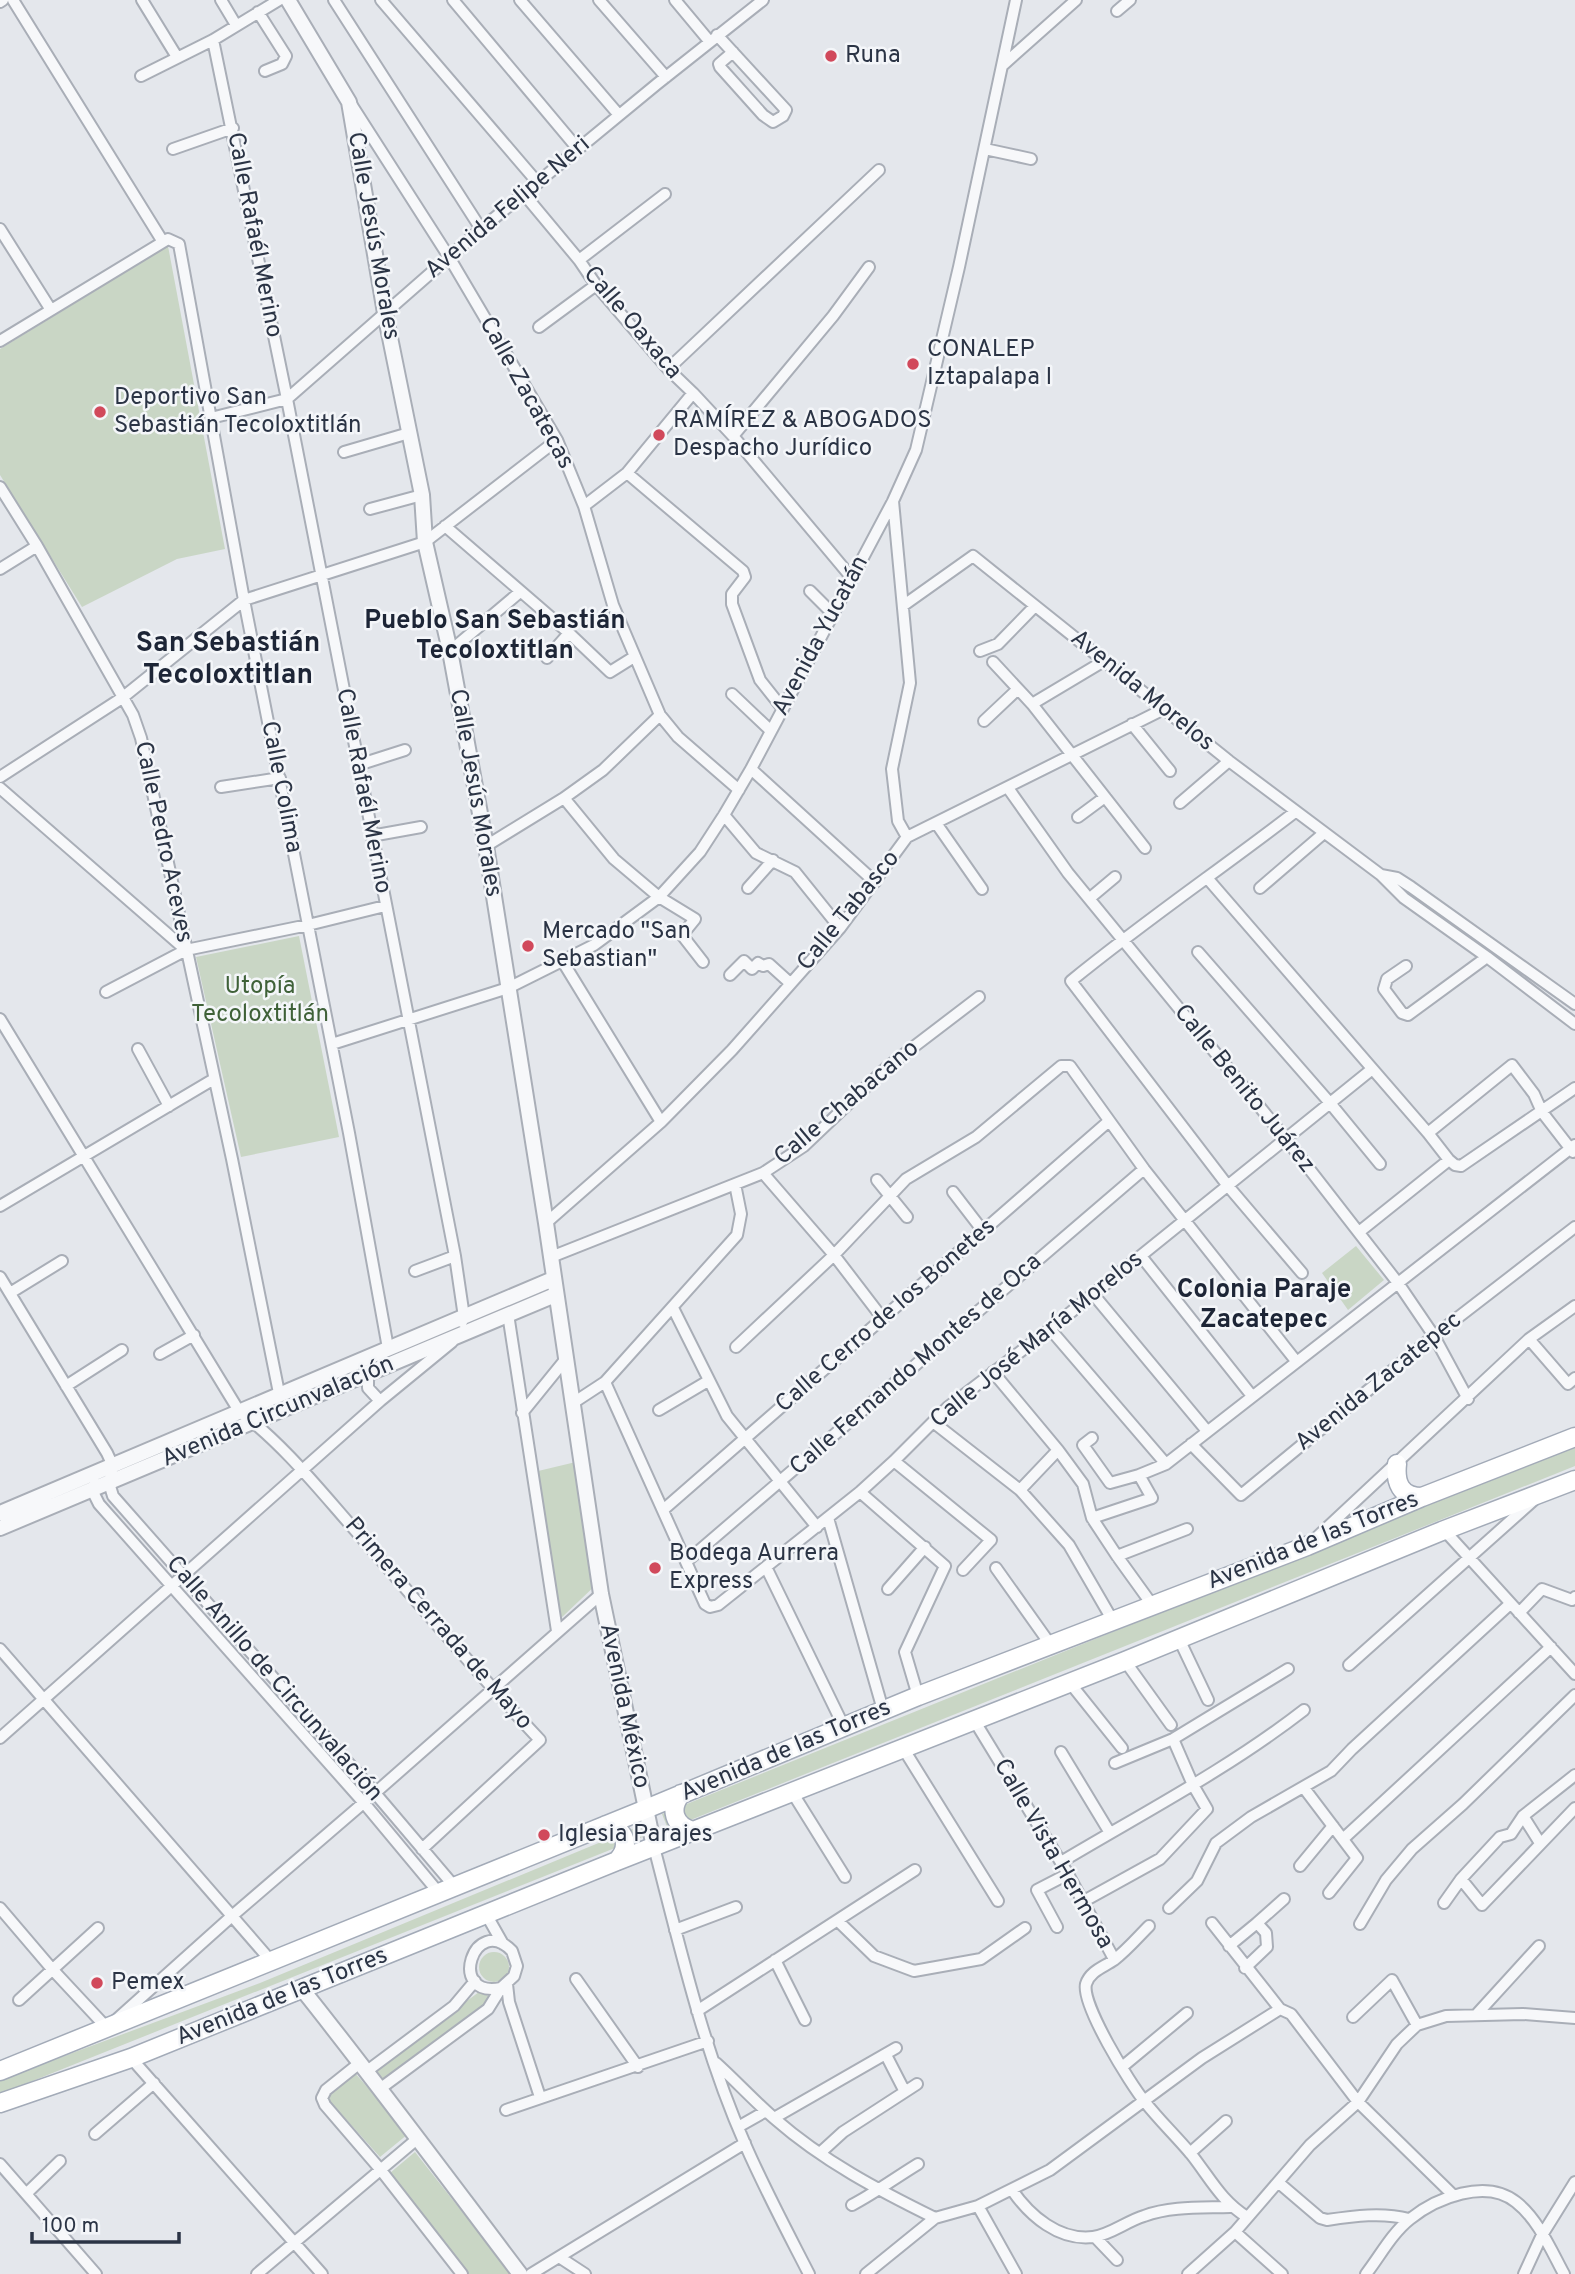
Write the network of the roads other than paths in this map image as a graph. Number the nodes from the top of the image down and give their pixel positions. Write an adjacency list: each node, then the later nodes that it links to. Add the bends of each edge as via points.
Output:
1 (13, 0): 40 (street)
2 (142, 0): 22 (street)
3 (221, 0): 18 (street)
4 (279, 0): 17 (street)
5 (288, 0): 27 (street, Calle Zacatecas)
6 (334, 0): 39 (street)
7 (382, 0): 35 (street)
8 (453, 0): 31 (street)
9 (520, 0): 28 (street)
10 (599, 0): 26 (street)
11 (675, 0): 19 (street)
12 (763, 0): 19 (street, Avenida Felipe Neri)
13 (1016, 0): 23 (street, Avenida Yucatán)
14 (1076, 0): 23 (street)
15 (1130, 0): 16 (street)
16 (1117, 11)
17 (258, 12): 18 (street); 24 (street, via 286,56 282,64)
18 (236, 25): 20 (street)
19 (713, 38): 21 (street); 26 (street, Avenida Felipe Neri)
20 (213, 40): 22 (street); 29 (street, Calle Rafaél Merino)
21 (733, 52): 21 (street, via 786,110 783,116 773,122 720,67)
22 (177, 57): 25 (street)
23 (1003, 65): 32 (street, Avenida Yucatán)
24 (265, 71)
25 (141, 76)
26 (666, 77): 28 (street, Avenida Felipe Neri)
27 (349, 102): 41 (street, Calle Zacatecas); 46 (street, Calle Jesús Morales)
28 (619, 116): 31 (street, Avenida Felipe Neri)
29 (233, 128): 30 (street); 51 (street, Calle Rafaél Merino)
30 (173, 149)
31 (578, 149): 35 (street, Avenida Felipe Neri)
32 (985, 149): 33 (street); 60 (street, Avenida Yucatán, via 916,450)
33 (1031, 159)
34 (879, 170): 49 (street)
35 (538, 183): 36 (street, Avenida Felipe Neri)
36 (524, 194): 39 (street, Avenida Felipe Neri); 42 (street, Calle Oaxaca)
37 (665, 194): 42 (street)
38 (0, 229): 45 (street)
39 (481, 229): 41 (street, Avenida Felipe Neri)
40 (163, 242): 45 (street); 52 (street, Calle Colima, via 168,239 179,244)
41 (449, 257): 46 (street, Avenida Felipe Neri); 55 (street, Calle Zacatecas)
42 (579, 260): 44 (street, Calle Oaxaca)
43 (869, 267): 54 (street)
44 (596, 285): 47 (street); 49 (street, Calle Oaxaca)
45 (51, 310): 48 (street)
46 (385, 313): 51 (street, Avenida Felipe Neri); 53 (street, Calle Jesús Morales)
47 (539, 327)
48 (0, 341)
49 (668, 369): 50 (street, Calle Oaxaca)
50 (694, 393): 54 (street, Calle Oaxaca); 57 (street)
51 (287, 399): 52 (street, Avenida Felipe Neri); 67 (street, Calle Rafaél Merino)
52 (211, 418): 71 (street, Calle Colima)
53 (409, 433): 56 (street); 59 (street, Calle Jesús Morales)
54 (733, 436): 68 (street, Calle Oaxaca)
55 (557, 440): 61 (street, Calle Zacatecas); 63 (street)
56 (344, 452)
57 (628, 473): 61 (street); 86 (street, via 743,571 745,577 732,594 732,604 760,680)
58 (0, 487): 65 (street, Calle Pedro Aceves)
59 (422, 495): 62 (street); 64 (street, Calle Jesús Morales)
60 (893, 501): 68 (street, Avenida Yucatán); 72 (street, Calle Tabasco)
61 (584, 506): 78 (street, Calle Zacatecas, via 612,605)
62 (370, 509)
63 (445, 526): 64 (street); 70 (street)
64 (425, 542): 67 (street); 76 (street, Calle Jesús Morales)
65 (37, 546): 66 (street); 84 (street, Calle Pedro Aceves)
66 (0, 569)
67 (321, 576): 71 (street); 95 (street, Calle Rafaél Merino)
68 (852, 578): 74 (street, Avenida Yucatán)
69 (810, 591): 74 (street)
70 (520, 592): 75 (street); 76 (street)
71 (244, 600): 84 (street); 99 (street, Calle Colima)
72 (904, 605): 73 (street, Avenida Morelos, via 973,556); 114 (street, Calle Tabasco, via 910,683 892,769 898,821)
73 (1035, 606): 77 (street, via 998,644); 80 (street, Avenida Morelos)
74 (833, 614): 86 (street, Avenida Yucatán)
75 (569, 633): 78 (street, via 610,673); 79 (street)
76 (450, 651): 115 (street, Calle Jesús Morales)
77 (980, 652)
78 (634, 657): 88 (street, Calle Zacatecas)
79 (547, 658)
80 (1104, 661): 85 (street); 87 (street, Avenida Morelos)
81 (993, 662): 82 (street)
82 (1018, 689): 85 (street); 89 (street)
83 (732, 694): 91 (street)
84 (122, 698): 98 (street); 133 (street, Calle Pedro Aceves, via 141,738)
85 (1032, 704): 93 (street)
86 (783, 709): 91 (street, Avenida Yucatán)
87 (1164, 709): 90 (street); 94 (street, Avenida Morelos)
88 (660, 715): 103 (street, Calle Zacatecas); 105 (street, via 603,770)
89 (984, 721)
90 (1132, 724): 93 (street); 97 (street)
91 (771, 731): 96 (street, Avenida Yucatán)
92 (405, 751): 95 (street)
93 (1072, 755): 102 (street); 104 (street)
94 (1230, 761): 106 (street); 107 (street, Avenida Morelos)
95 (358, 765): 113 (street, Calle Rafaél Merino)
96 (751, 769): 103 (street, Avenida Yucatán); 121 (street)
97 (1170, 771)
98 (0, 777)
99 (279, 778): 100 (street); 130 (street, Calle Colima)
100 (221, 787)
101 (0, 788): 133 (street)
102 (1008, 788): 110 (street); 126 (street, Calle Benito Juárez)
103 (738, 790): 108 (street, Avenida Yucatán)
104 (1105, 797): 109 (street); 116 (street)
105 (564, 798): 115 (street); 125 (street, via 614,859)
106 (1180, 803)
107 (1295, 812): 112 (street, Avenida Morelos); 120 (street)
108 (724, 815): 117 (street, via 756,853); 125 (street, Avenida Yucatán, via 700,852)
109 (1078, 817)
110 (936, 823): 114 (street); 124 (street)
111 (422, 827): 113 (street)
112 (1324, 833): 118 (street, Avenida Morelos); 123 (street)
113 (372, 836): 128 (street, Calle Rafaél Merino)
114 (907, 837): 121 (street, Calle Tabasco)
115 (486, 846): 141 (street, Calle Jesús Morales)
116 (1145, 848)
117 (773, 860): 122 (street); 131 (street, via 795,872)
118 (1381, 875): 127 (street, Avenida Morelos, via 1397,878); 129 (street, Avenida Morelos)
119 (1115, 877): 126 (street)
120 (1208, 879): 132 (street); 150 (street)
121 (875, 882): 131 (street, Calle Tabasco)
122 (748, 888)
123 (1260, 888)
124 (982, 889)
125 (659, 897): 136 (street, Avenida Yucatán); 137 (street, via 695,919 682,935)
126 (1090, 898): 132 (street, Calle Benito Juárez)
127 (1434, 903): 129 (street); 144 (street, Avenida Morelos)
128 (385, 905): 130 (street); 146 (street, Calle Rafaél Merino)
129 (1425, 914): 135 (street, Avenida Morelos)
130 (308, 925): 133 (street); 148 (street, Calle Colima)
131 (840, 928): 140 (street, Calle Tabasco)
132 (1122, 939): 159 (street, Calle Benito Juárez); 168 (street, via 1070,981)
133 (186, 950): 142 (street); 151 (street, Calle Pedro Aceves)
134 (1198, 952): 153 (street)
135 (1487, 957): 138 (street, via 1408,1015 1384,989 1387,979); 147 (street, Avenida Morelos)
136 (563, 962): 141 (street, Avenida Yucatán); 157 (street)
137 (703, 962)
138 (1406, 966)
139 (730, 975): 140 (street, via 744,961 752,969 758,963 769,964)
140 (790, 983): 157 (street, Calle Tabasco)
141 (508, 988): 146 (street, Avenida Yucatán); 174 (street, Calle Jesús Morales)
142 (106, 992)
143 (979, 997): 165 (street, Calle Chabacano, via 886,1068 804,1146)
144 (1575, 1004)
145 (0, 1019): 161 (street)
146 (407, 1020): 148 (street, Avenida Yucatán); 179 (street, Calle Rafaél Merino)
147 (1575, 1024)
148 (332, 1044): 202 (street, Calle Colima)
149 (138, 1049): 154 (street)
150 (1371, 1070): 153 (street, Calle José María Morelos); 158 (street)
151 (215, 1079): 154 (street); 214 (street, Calle Pedro Aceves)
152 (1575, 1088): 155 (street)
153 (1330, 1103): 159 (street, Calle José María Morelos); 163 (street)
154 (169, 1106): 161 (street)
155 (1542, 1112): 158 (street, via 1512,1065); 160 (street); 162 (street, via 1461,1166)
156 (1109, 1121): 164 (street); 170 (street, via 1070,1066 1061,1066 976,1137 906,1179); 176 (street, Calle Cerro de los Bonetes)
157 (661, 1122): 174 (street, Calle Tabasco)
158 (1428, 1133): 162 (street)
159 (1286, 1139): 168 (street, Calle José María Morelos); 177 (street, Calle Benito Juárez)
160 (1574, 1149): 187 (street)
161 (84, 1157): 171 (street); 197 (street)
162 (1449, 1160): 177 (street)
163 (1381, 1164)
164 (1144, 1169): 173 (street); 238 (street, Calle Fernando Montes de Oca)
165 (764, 1173): 167 (street, Calle Chabacano); 178 (street)
166 (877, 1180): 170 (street)
167 (735, 1184): 181 (street, Calle Chabacano); 192 (street, via 741,1214 737,1235)
168 (1228, 1186): 173 (street, Calle José María Morelos); 184 (street)
169 (954, 1192): 176 (street)
170 (890, 1195): 172 (street); 178 (street)
171 (0, 1206)
172 (907, 1217)
173 (1186, 1220): 180 (street, Calle José María Morelos); 207 (street)
174 (546, 1223): 181 (street, Calle Jesús Morales)
175 (1575, 1227): 198 (street, Avenida Zacatepec)
176 (983, 1231): 195 (street, Calle Cerro de los Bonetes)
177 (1359, 1232): 187 (street, Calle Benito Juárez)
178 (834, 1255): 195 (street); 201 (street)
179 (455, 1256): 183 (street); 194 (street, Calle Rafaél Merino)
180 (1142, 1256): 189 (street, Calle José María Morelos); 215 (street)
181 (551, 1257): 186 (street, Calle Jesús Morales)
182 (62, 1261): 188 (street)
183 (415, 1271)
184 (1301, 1273)
185 (0, 1277): 188 (street)
186 (553, 1279): 190 (street, Avenida México); 194 (street, Avenida Circunvalación)
187 (1398, 1283): 198 (street, Calle Benito Juárez); 207 (street)
188 (10, 1293): 213 (street)
189 (1093, 1294): 196 (street, Calle José María Morelos); 224 (street)
190 (555, 1295): 193 (street, Avenida Circunvalación); 206 (street, Avenida México)
191 (1575, 1306): 200 (street)
192 (673, 1308): 211 (street); 212 (street)
193 (508, 1314): 199 (street, Avenida Circunvalación); 221 (street)
194 (464, 1317): 199 (street, Calle Rafaél Merino); 202 (street, Avenida Circunvalación)
195 (883, 1319): 227 (street, Calle Cerro de los Bonetes)
196 (1050, 1329): 208 (street, Calle José María Morelos); 231 (street)
197 (194, 1335): 204 (street); 220 (street)
198 (1434, 1336): 216 (street, Calle Benito Juárez); 228 (street, Avenida Zacatepec, via 1241,1494)
199 (458, 1337): 209 (street, Avenida Circunvalación); 217 (street)
200 (1530, 1339): 210 (street, via 1568,1384); 216 (street)
201 (736, 1347)
202 (388, 1349): 205 (street, Avenida Circunvalación)
203 (122, 1350): 213 (street)
204 (160, 1354)
205 (367, 1358): 209 (street); 214 (street, Avenida Circunvalación)
206 (565, 1360): 218 (street, Avenida México); 221 (street)
207 (1296, 1361): 215 (street)
208 (993, 1372): 223 (street, Calle José María Morelos); 229 (street)
209 (369, 1375): 217 (street, via 368,1388); 222 (street, Avenida Circunvalación)
210 (1575, 1378)
211 (708, 1381): 219 (street); 227 (street)
212 (605, 1382): 218 (street); 245 (street)
213 (66, 1386): 233 (street)
214 (279, 1393): 220 (street, Avenida Circunvalación)
215 (1252, 1396): 224 (street)
216 (1468, 1399): 232 (street)
217 (380, 1401): 234 (street)
218 (573, 1403): 264 (street, Avenida México)
219 (659, 1409)
220 (239, 1411): 222 (street, Primera Cerrada de Mayo); 233 (street, Avenida Circunvalación)
221 (522, 1413): 270 (street)
222 (254, 1422): 234 (street, Primera Cerrada de Mayo); 239 (street, Avenida Circunvalación)
223 (933, 1422): 230 (street, Calle José María Morelos); 241 (street)
224 (1207, 1431): 228 (street)
225 (1575, 1437): 244 (main road, Avenida de las Torres)
226 (1092, 1438): 236 (street, via 1083,1445 1110,1483)
227 (745, 1439): 238 (street); 245 (street, Calle Cerro de los Bonetes)
228 (1191, 1444): 231 (street)
229 (1058, 1450): 241 (street); 248 (street, via 1083,1484)
230 (894, 1461): 242 (street, Calle José María Morelos); 260 (street, via 991,1540)
231 (1166, 1464): 236 (street)
232 (1397, 1464): 244 (main road, via 1402,1491); 253 (street)
233 (113, 1466): 235 (street, Avenida Circunvalación); 239 (street)
234 (302, 1470): 261 (street); 280 (street, Primera Cerrada de Mayo)
235 (96, 1473): 240 (street); 246 (street, Avenida Circunvalación)
236 (1139, 1475): 248 (street, via 1152,1498)
237 (1575, 1480): 243 (main road, Avenida de las Torres)
238 (780, 1481): 249 (street); 257 (street, Calle Fernando Montes de Oca)
239 (109, 1483): 240 (street, Avenida Circunvalación); 261 (street, Calle Anillo de Circunvalación, via 113,1496)
240 (94, 1489): 250 (street, Avenida Circunvalación); 262 (street, Calle Anillo de Circunvalación, via 99,1504)
241 (1020, 1490): 269 (street, via 1069,1545)
242 (860, 1492): 247 (street, Calle José María Morelos); 254 (street)
243 (1540, 1495): 252 (main road, Avenida de las Torres); 256 (street)
244 (1422, 1497): 253 (main road, Avenida de las Torres)
245 (663, 1510): 257 (street)
246 (0, 1513)
247 (828, 1518): 249 (street, Calle José María Morelos); 285 (street)
248 (1092, 1518): 255 (street)
249 (817, 1527): 258 (street, Calle José María Morelos)
250 (0, 1528)
251 (1187, 1529): 255 (street)
252 (1444, 1530): 256 (street); 271 (main road, Avenida de las Torres)
253 (1307, 1546): 267 (main road, Avenida de las Torres)
254 (925, 1547): 263 (street); 282 (street, via 945,1566 905,1652)
255 (1117, 1556): 267 (street)
256 (1469, 1559): 266 (street); 276 (street)
257 (687, 1561): 258 (street, Calle José María Morelos, via 710,1607)
258 (766, 1567): 289 (street)
259 (996, 1568): 272 (street)
260 (963, 1570)
261 (183, 1575): 262 (street); 300 (street, Calle Anillo de Circunvalación)
262 (172, 1584): 283 (street); 302 (street, Calle Anillo de Circunvalación)
263 (888, 1588)
264 (601, 1594): 270 (street); 304 (street, Avenida México)
265 (1575, 1597): 268 (street, via 1572,1600 1542,1589)
266 (1510, 1604): 268 (street); 298 (street, via 1331,1771)
267 (1153, 1605): 269 (main road, Avenida de las Torres)
268 (1519, 1613): 273 (street)
269 (1113, 1621): 272 (main road, Avenida de las Torres)
270 (557, 1631): 280 (street)
271 (1179, 1639): 275 (main road, Avenida de las Torres); 284 (street)
272 (1050, 1644): 282 (main road, Avenida de las Torres)
273 (1551, 1647): 278 (street); 310 (street)
274 (0, 1648): 283 (street)
275 (1125, 1661): 279 (main road, Avenida de las Torres); 288 (street)
276 (1349, 1665)
277 (1288, 1669): 291 (street)
278 (1575, 1673)
279 (1070, 1683): 287 (main road, Avenida de las Torres); 293 (street)
280 (492, 1688): 300 (street); 313 (street, Primera Cerrada de Mayo, via 540,1740)
281 (1575, 1695): 335 (street, via 1412,1849 1386,1880)
282 (918, 1696): 285 (main road, Avenida de las Torres)
283 (44, 1699): 290 (street); 331 (street)
284 (1208, 1700)
285 (883, 1710): 289 (main road, Avenida de las Torres)
286 (1304, 1710): 297 (street)
287 (974, 1720): 292 (main road, Avenida de las Torres); 315 (street, Calle Vista Hermosa)
288 (1171, 1725)
289 (844, 1727): 301 (main road, Avenida de las Torres)
290 (0, 1738)
291 (1173, 1739): 295 (street); 297 (street)
292 (903, 1748): 299 (main road, Avenida de las Torres); 324 (street)
293 (1122, 1748)
294 (1061, 1752): 309 (street)
295 (1115, 1763)
296 (1575, 1775): 305 (street)
297 (1193, 1785): 309 (street); 325 (street, via 1207,1809 1160,1859)
298 (1304, 1788): 307 (street); 329 (street, via 1216,1843 1197,1881)
299 (792, 1792): 308 (main road, Avenida de las Torres); 319 (street)
300 (375, 1793): 302 (street); 313 (street, Calle Anillo de Circunvalación)
301 (681, 1794): 304 (main road, Avenida de las Torres); 308 (main road, via 675,1815 683,1828)
302 (364, 1803): 321 (street, Calle Anillo de Circunvalación); 331 (street)
303 (1575, 1808): 311 (street)
304 (646, 1809): 306 (main road, Avenida de las Torres); 312 (street, Avenida México)
305 (1523, 1816): 311 (street); 320 (street, via 1511,1834 1500,1837)
306 (606, 1825): 314 (main road, via 616,1827 625,1839); 321 (main road, Avenida de las Torres)
307 (1333, 1826): 310 (street); 316 (street)
308 (693, 1831): 312 (main road, Avenida de las Torres)
309 (1110, 1833): 315 (street)
310 (1343, 1839): 322 (street, via 1357,1858)
311 (1540, 1843): 320 (street, via 1482,1905)
312 (654, 1847): 314 (main road, Avenida de las Torres); 340 (street, Avenida México)
313 (422, 1849): 321 (street, Calle Anillo de Circunvalación)
314 (617, 1861): 330 (main road, Avenida de las Torres)
315 (1061, 1862): 318 (street, Calle Vista Hermosa)
316 (1300, 1866)
317 (915, 1870): 332 (street)
318 (1068, 1874): 325 (street, Calle Vista Hermosa); 337 (street, via 1037,1890)
319 (845, 1877)
320 (1461, 1880): 326 (street)
321 (447, 1889): 346 (main road, Avenida de las Torres)
322 (1329, 1893)
323 (1284, 1899): 334 (street)
324 (998, 1901)
325 (1084, 1901): 344 (street, Calle Vista Hermosa)
326 (1444, 1903)
327 (736, 1907): 340 (street)
328 (0, 1908): 348 (street)
329 (1169, 1908)
330 (486, 1914): 341 (street); 352 (main road, Avenida de las Torres)
331 (232, 1916): 346 (street); 362 (street)
332 (838, 1921): 339 (street, via 874,1956 914,1971 981,1959); 345 (street)
333 (1212, 1923): 342 (street)
334 (1257, 1923): 342 (street); 347 (street, via 1266,1933 1267,1947)
335 (1360, 1924)
336 (1149, 1926): 344 (street)
337 (1057, 1927)
338 (98, 1928): 348 (street)
339 (1025, 1928)
340 (676, 1930): 355 (street, Avenida México)
341 (503, 1944): 350 (street, via 489,1942 476,1948 469,1961); 351 (street, via 517,1966)
342 (1229, 1946): 347 (street)
343 (1539, 1946): 357 (street)
344 (1114, 1959): 370 (street, Calle Vista Hermosa, via 1098,1969 1085,1987 1109,2048)
345 (775, 1960): 355 (street); 360 (street)
346 (271, 1961): 362 (main road, Avenida de las Torres)
347 (1245, 1968): 354 (street)
348 (52, 1969): 353 (street); 362 (street)
349 (576, 1979): 369 (street)
350 (474, 1981): 351 (street, via 487,1989); 368 (street, via 454,2006)
351 (504, 1986): 374 (street, via 488,2009); 376 (street)
352 (302, 1989): 366 (main road, Avenida de las Torres); 368 (street)
353 (19, 2000)
354 (1280, 2009): 377 (street); 378 (street, via 1291,2014)
355 (697, 2011): 363 (street, Avenida México)
356 (1187, 2013): 370 (street)
357 (1476, 2015): 359 (street); 361 (street, via 1446,2016)
358 (1353, 2017): 361 (street, via 1392,1980)
359 (1575, 2018)
360 (805, 2020)
361 (1417, 2025): 378 (street, via 1398,2044)
362 (107, 2028): 371 (main road, Avenida de las Torres)
363 (708, 2041): 367 (street, Avenida México); 369 (street)
364 (896, 2048): 365 (street)
365 (886, 2054): 375 (street); 381 (street)
366 (131, 2058): 372 (street); 379 (main road, Avenida de las Torres)
367 (714, 2060): 381 (street); 383 (street, Avenida México)
368 (364, 2067): 374 (street); 392 (street, via 326,2090 322,2098)
369 (638, 2067): 376 (street)
370 (1122, 2067): 377 (street, Calle Vista Hermosa)
371 (0, 2071)
372 (154, 2083): 384 (street); 409 (street)
373 (917, 2084): 375 (street)
374 (381, 2088): 385 (street)
375 (904, 2090): 387 (street)
376 (540, 2097): 380 (street)
377 (1142, 2100): 388 (street, Calle Vista Hermosa); 395 (street, via 1050,2170)
378 (1358, 2102): 394 (street, via 1310,2146); 399 (street)
379 (0, 2103)
380 (506, 2110)
381 (770, 2115): 383 (street); 387 (street)
382 (1226, 2121): 388 (street)
383 (738, 2127): 386 (street, Avenida México)
384 (95, 2134)
385 (417, 2139): 392 (street); 416 (street)
386 (745, 2143): 410 (street); 419 (street, Avenida México)
387 (820, 2153): 396 (street)
388 (1190, 2153): 402 (street, Calle Vista Hermosa)
389 (60, 2161): 397 (street)
390 (0, 2164): 397 (street)
391 (918, 2164): 396 (street)
392 (380, 2169): 409 (street); 415 (street)
393 (1575, 2182): 398 (street)
394 (1279, 2183): 403 (street); 405 (street, via 1327,2220 1373,2215)
395 (1012, 2190): 401 (street); 408 (street, via 1047,2226)
396 (879, 2191): 400 (street); 404 (street)
397 (27, 2193): 412 (street)
398 (1570, 2195): 407 (street)
399 (1454, 2196): 405 (street); 407 (street, via 1474,2192 1504,2195 1516,2201)
400 (852, 2205)
401 (978, 2206): 404 (street); 421 (street)
402 (1230, 2207): 403 (street, Calle Vista Hermosa); 408 (street, via 1166,2210)
403 (1248, 2217): 406 (street)
404 (935, 2218): 420 (street)
405 (1409, 2219): 424 (street)
406 (1235, 2232): 422 (street); 423 (street)
407 (1542, 2235): 425 (street); 426 (street)
408 (1094, 2237): 411 (street)
409 (294, 2241): 413 (street); 414 (street)
410 (559, 2257): 417 (street); 418 (street)
411 (1117, 2260)
412 (96, 2274)
413 (257, 2274)
414 (322, 2274)
415 (462, 2274)
416 (520, 2274)
417 (531, 2274)
418 (585, 2274)
419 (809, 2274)
420 (866, 2274)
421 (1016, 2274)
422 (1188, 2274)
423 (1282, 2274)
424 (1366, 2274)
425 (1524, 2274)
426 (1564, 2274)

